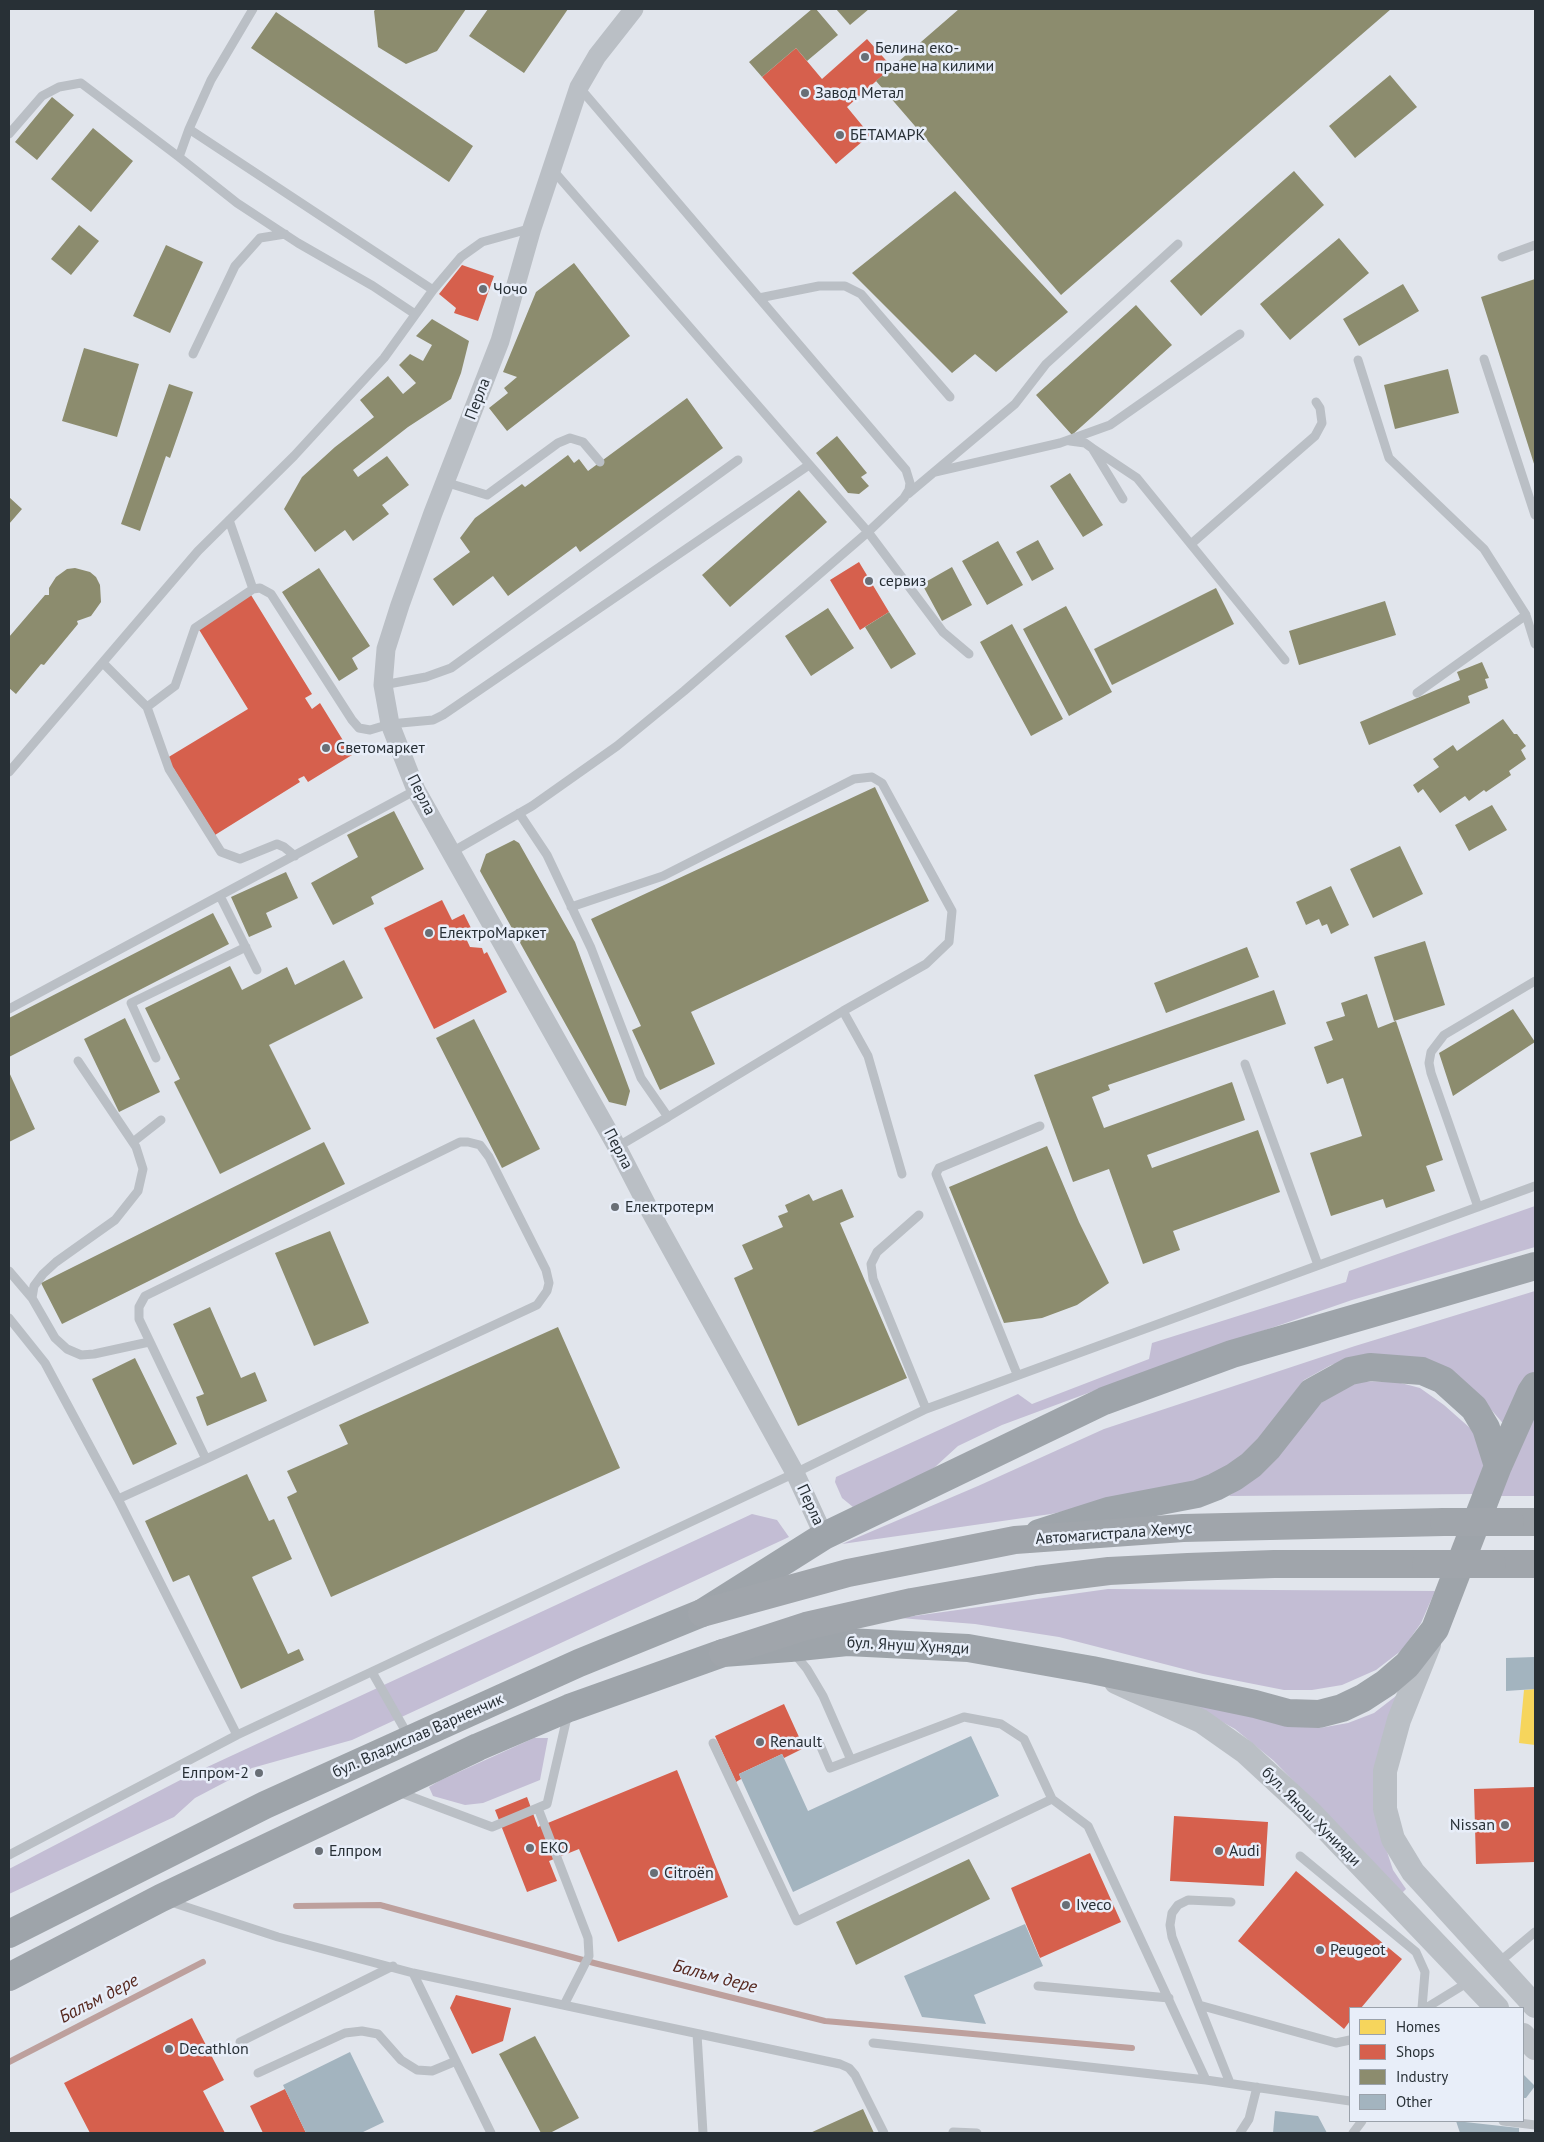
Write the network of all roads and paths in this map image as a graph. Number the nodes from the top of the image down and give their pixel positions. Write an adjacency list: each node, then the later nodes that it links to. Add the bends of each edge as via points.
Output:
1 (253, 9): 4 (lane, via 211,80)
2 (634, 9): 3 (street, Перла, via 597,56)
3 (579, 87): 7 (street, Перла); 14 (lane)
4 (189, 129): 6 (lane); 13 (lane)
5 (9, 134): 6 (lane, via 42,96 58,87 81,83)
6 (179, 157): 9 (lane, via 237,203)
7 (551, 168): 8 (street, Перла); 26 (lane)
8 (532, 228): 13 (lane, via 482,242 461,257); 28 (street, Перла, via 500,342)
9 (285, 234): 15 (lane); 17 (lane, via 260,238 235,266)
10 (1178, 244): 27 (lane, via 1046,364 1015,404)
11 (1535, 245): 12 (lane)
12 (1502, 257)
13 (433, 290): 15 (lane)
14 (758, 298): 20 (lane, via 819,286 845,286 861,294); 29 (lane, via 906,470 910,483)
15 (415, 314): 32 (lane, via 384,358 294,456)
16 (1240, 334): 22 (lane, via 1110,426)
17 (193, 354)
18 (1484, 359): 31 (lane)
19 (1358, 360): 36 (lane, via 1389,458 1484,549)
20 (950, 397)
21 (1316, 402): 34 (lane, via 1322,423 1315,436)
22 (1060, 443): 23 (lane, via 1077,441); 27 (lane)
23 (1092, 448): 30 (lane); 34 (lane, via 1137,478)
24 (738, 460): 41 (lane, via 451,668 426,677)
25 (600, 462): 28 (lane, via 583,442 570,438 558,443 487,495)
26 (809, 465): 33 (lane); 44 (lane, via 443,715 433,720)
27 (933, 473): 29 (lane)
28 (445, 482): 41 (street, Перла, via 386,649)
29 (904, 498): 33 (lane)
30 (1123, 498)
31 (1535, 515)
32 (229, 520): 35 (lane); 40 (lane, via 198,551)
33 (868, 532): 38 (lane, via 943,632); 47 (lane, via 617,746)
34 (1191, 544): 39 (lane)
35 (253, 589): 43 (lane, via 195,628 175,686); 44 (lane, via 264,589 271,594 359,728 370,730)
36 (1526, 616): 37 (lane); 42 (lane)
37 (1535, 644)
38 (969, 654)
39 (1285, 660)
40 (103, 663): 43 (lane); 45 (lane)
41 (383, 685): 44 (street, Перла)
42 (1417, 693)
43 (148, 707): 49 (lane, via 169,769 221,852 240,859 277,844)
44 (390, 724): 46 (street, Перла)
45 (9, 772)
46 (416, 790): 48 (street, Перла); 49 (lane)
47 (519, 813): 48 (lane); 51 (lane, via 547,855)
48 (452, 852): 64 (street, Перла)
49 (295, 856): 50 (lane)
50 (220, 896): 52 (lane); 55 (lane)
51 (571, 907): 56 (lane, via 663,876 854,779 872,777 882,782 952,911 949,942 926,964); 60 (lane, via 591,948 641,1078)
52 (246, 947): 53 (lane); 57 (lane, via 131,1003)
53 (256, 970)
54 (1535, 981): 67 (lane, via 1444,1035 1431,1052 1431,1073)
55 (9, 1009)
56 (843, 1011): 60 (lane); 65 (lane, via 868,1056)
57 (156, 1058)
58 (78, 1061): 63 (lane)
59 (1245, 1064): 69 (lane)
60 (668, 1117): 64 (lane)
61 (161, 1120): 63 (lane)
62 (1040, 1126): 75 (lane, via 939,1168 936,1174)
63 (133, 1142): 72 (lane, via 143,1169 138,1191 115,1220 43,1274 34,1286)
64 (617, 1147): 80 (street, Перла)
65 (902, 1174)
66 (1535, 1186): 67 (lane)
67 (1478, 1207): 69 (lane)
68 (919, 1216): 77 (lane, via 877,1252 871,1264 873,1278)
69 (1318, 1265): 75 (lane)
70 (1535, 1266): 83 (main road, бул. Владислав Варненчик, via 1232,1354 1104,1401)
71 (9, 1272): 72 (lane)
72 (32, 1298): 74 (lane, via 55,1338 67,1349 81,1355)
73 (9, 1318): 81 (lane, via 45,1363)
74 (149, 1342): 78 (lane); 78 (lane, via 138,1313 141,1301 150,1292 460,1142 474,1143 485,1150 546,1270 549,1283 538,1305)
75 (1016, 1374): 77 (lane)
76 (1535, 1386): 79 (main road, бул. Януш Хуняди)
77 (926, 1408): 80 (lane)
78 (206, 1459): 81 (lane)
79 (1498, 1466): 84 (main road, via 1486,1428 1474,1408 1443,1380 1422,1371 1370,1367 1350,1371 1312,1392 1284,1429 1251,1465 1234,1478 1197,1494 1108,1511); 87 (main road, бул. Януш Хуняди)
80 (795, 1473): 83 (street, Перла); 91 (lane)
81 (118, 1499): 93 (lane)
82 (1528, 1522): 84 (highway, Автомагистрала Хемус, bridge, via 1183,1528)
83 (824, 1536): 86 (main road, бул. Владислав Варненчик)
84 (1015, 1540): 86 (highway, Автомагистрала Хемус, via 848,1573)
85 (1535, 1564): 89 (highway, bridge, via 1284,1564 1109,1571 912,1602 806,1626)
86 (702, 1613): 94 (main road, бул. Владислав Варненчик, via 587,1659)
87 (1435, 1629): 90 (main road, бул. Януш Хуняди, via 1407,1665 1386,1683 1349,1705 1320,1714 1288,1714 1255,1704); 107 (street, via 1396,1728 1385,1771 1384,1809 1393,1839 1412,1872)
88 (790, 1648): 89 (main road, бул. Януш Хуняди); 90 (main road, бул. Януш Хуняди, via 847,1642 968,1648); 97 (lane, via 807,1668 823,1696)
89 (723, 1653): 92 (main road)
90 (1092, 1670): 111 (street, бул. Янош Хунияди, via 1201,1721 1245,1752 1310,1812)
91 (372, 1672): 93 (lane); 94 (lane)
92 (569, 1708): 98 (main road); 100 (lane, via 547,1804)
93 (237, 1735): 101 (lane)
94 (410, 1739): 106 (main road, бул. Владислав Варненчик, via 265,1805)
95 (818, 1740): 97 (lane, via 830,1768)
96 (713, 1743): 99 (lane, via 797,1921)
97 (851, 1760): 99 (lane, via 964,1718 1001,1724 1024,1739)
98 (389, 1789): 100 (lane, via 492,1827); 103 (main road)
99 (1052, 1800): 113 (lane, via 1088,1826)
100 (538, 1808): 114 (lane, via 588,1938 590,1956)
101 (9, 1855)
102 (1300, 1856): 117 (lane, via 1416,1952 1425,1972)
103 (161, 1898): 108 (lane, via 278,1937); 110 (main road)
104 (1231, 1902): 115 (lane, via 1188,1900 1172,1913 1172,1937)
105 (1535, 1932): 107 (lane)
106 (9, 1934)
107 (1496, 1965): 116 (street)
108 (393, 1966): 109 (lane); 123 (lane)
109 (413, 1973): 114 (lane); 126 (lane)
110 (9, 1977)
111 (1471, 1981): 118 (lane); 119 (street, бул. Янош Хунияди)
112 (1038, 1986): 113 (lane)
113 (1168, 1998): 128 (lane)
114 (564, 2005): 120 (lane)
115 (1199, 2006): 122 (lane, via 1336,2043); 129 (lane)
116 (1535, 2006)
117 (1422, 2007)
118 (1428, 2007)
119 (1496, 2007)
120 (697, 2034): 137 (lane); 138 (lane, via 849,2068)
121 (1524, 2036): 125 (street)
122 (1349, 2040)
123 (240, 2042)
124 (874, 2043): 128 (lane)
125 (1535, 2048)
126 (456, 2061): 127 (lane, via 432,2071 417,2070 401,2060 378,2034 362,2031 345,2034); 136 (lane)
127 (258, 2073)
128 (1206, 2080): 129 (lane)
129 (1230, 2083): 130 (lane)
130 (1258, 2087): 131 (lane); 140 (lane, via 1249,2119)
131 (1349, 2101)
132 (1361, 2122): 141 (lane)
133 (1511, 2122): 134 (lane)
134 (1535, 2125)
135 (952, 2132): 139 (lane)
136 (491, 2133)
137 (703, 2133)
138 (884, 2133)
139 (978, 2133)
140 (1240, 2133)
141 (1353, 2133)

